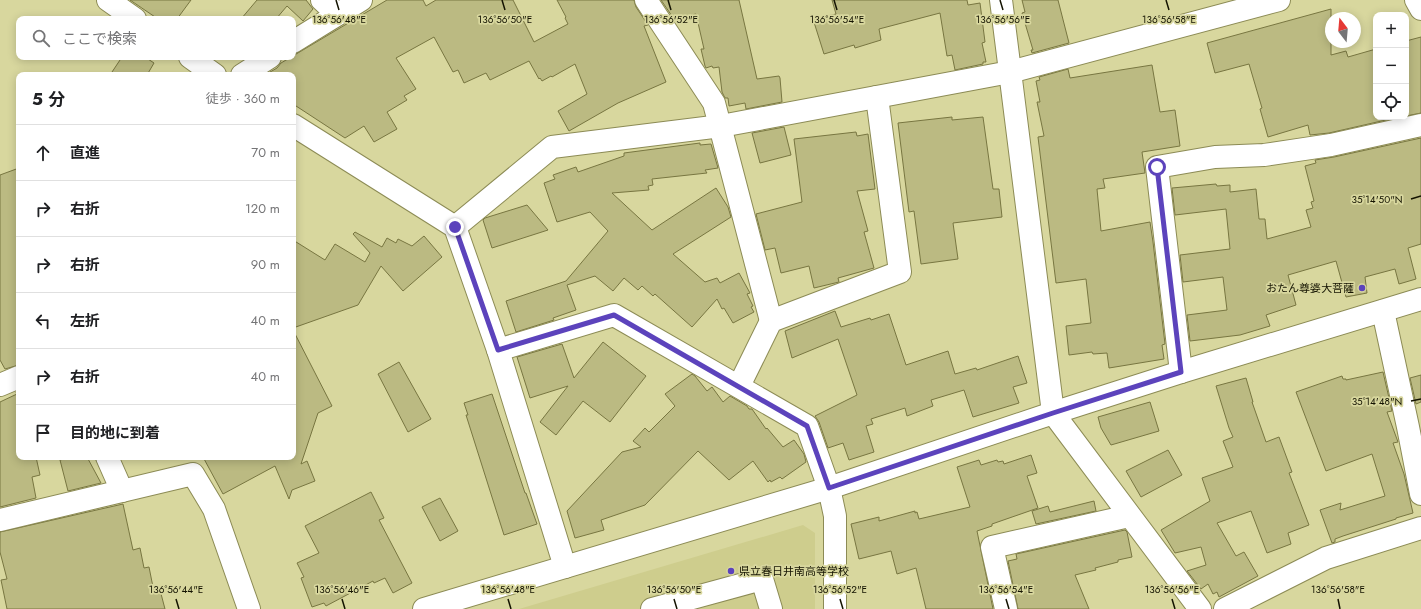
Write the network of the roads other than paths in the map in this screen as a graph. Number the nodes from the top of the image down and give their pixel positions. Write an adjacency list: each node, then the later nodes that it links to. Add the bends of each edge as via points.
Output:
1 (108, 0): 9 (street)
2 (361, 0): 7 (street)
3 (646, 0): 18 (street, via 714,103)
4 (1001, 0): 15 (street)
5 (1279, 0): 15 (street)
6 (1416, 0): 8 (street)
7 (330, 7): 10 (street)
8 (1421, 9)
9 (131, 16)
10 (296, 39)
11 (194, 60): 13 (street)
12 (265, 60): 14 (street)
13 (211, 72)
14 (247, 72)
15 (1010, 72): 16 (street); 29 (street)
16 (877, 97): 18 (street); 23 (street, via 900,272)
17 (1421, 125): 25 (street, via 1331,145 1264,155 1215,157 1157,167)
18 (720, 126): 20 (street, via 552,147); 23 (street)
19 (296, 127): 20 (street)
20 (455, 227): 24 (street)
21 (1421, 299): 22 (street)
22 (1383, 311): 25 (street); 30 (street)
23 (771, 321): 28 (street)
24 (498, 350): 28 (street, via 614,315); 38 (street)
25 (1181, 372): 29 (street)
26 (16, 378): 27 (street)
27 (0, 385)
28 (739, 386): 32 (street, via 807,426)
29 (1053, 413): 32 (street); 35 (street)
30 (1415, 425): 34 (street)
31 (108, 460): 33 (street)
32 (829, 488): 38 (street); 43 (street, via 835,516)
33 (122, 491): 36 (street); 39 (street, via 193,474 214,510)
34 (1421, 494)
35 (1129, 516): 44 (street, via 992,547); 45 (street)
36 (0, 520)
37 (1421, 528): 46 (street, via 1326,558)
38 (565, 567): 40 (street)
39 (249, 609)
40 (424, 609)
41 (652, 609): 42 (street, via 762,578)
42 (771, 609)
43 (835, 609)
44 (1006, 609)
45 (1200, 609)
46 (1225, 609)

